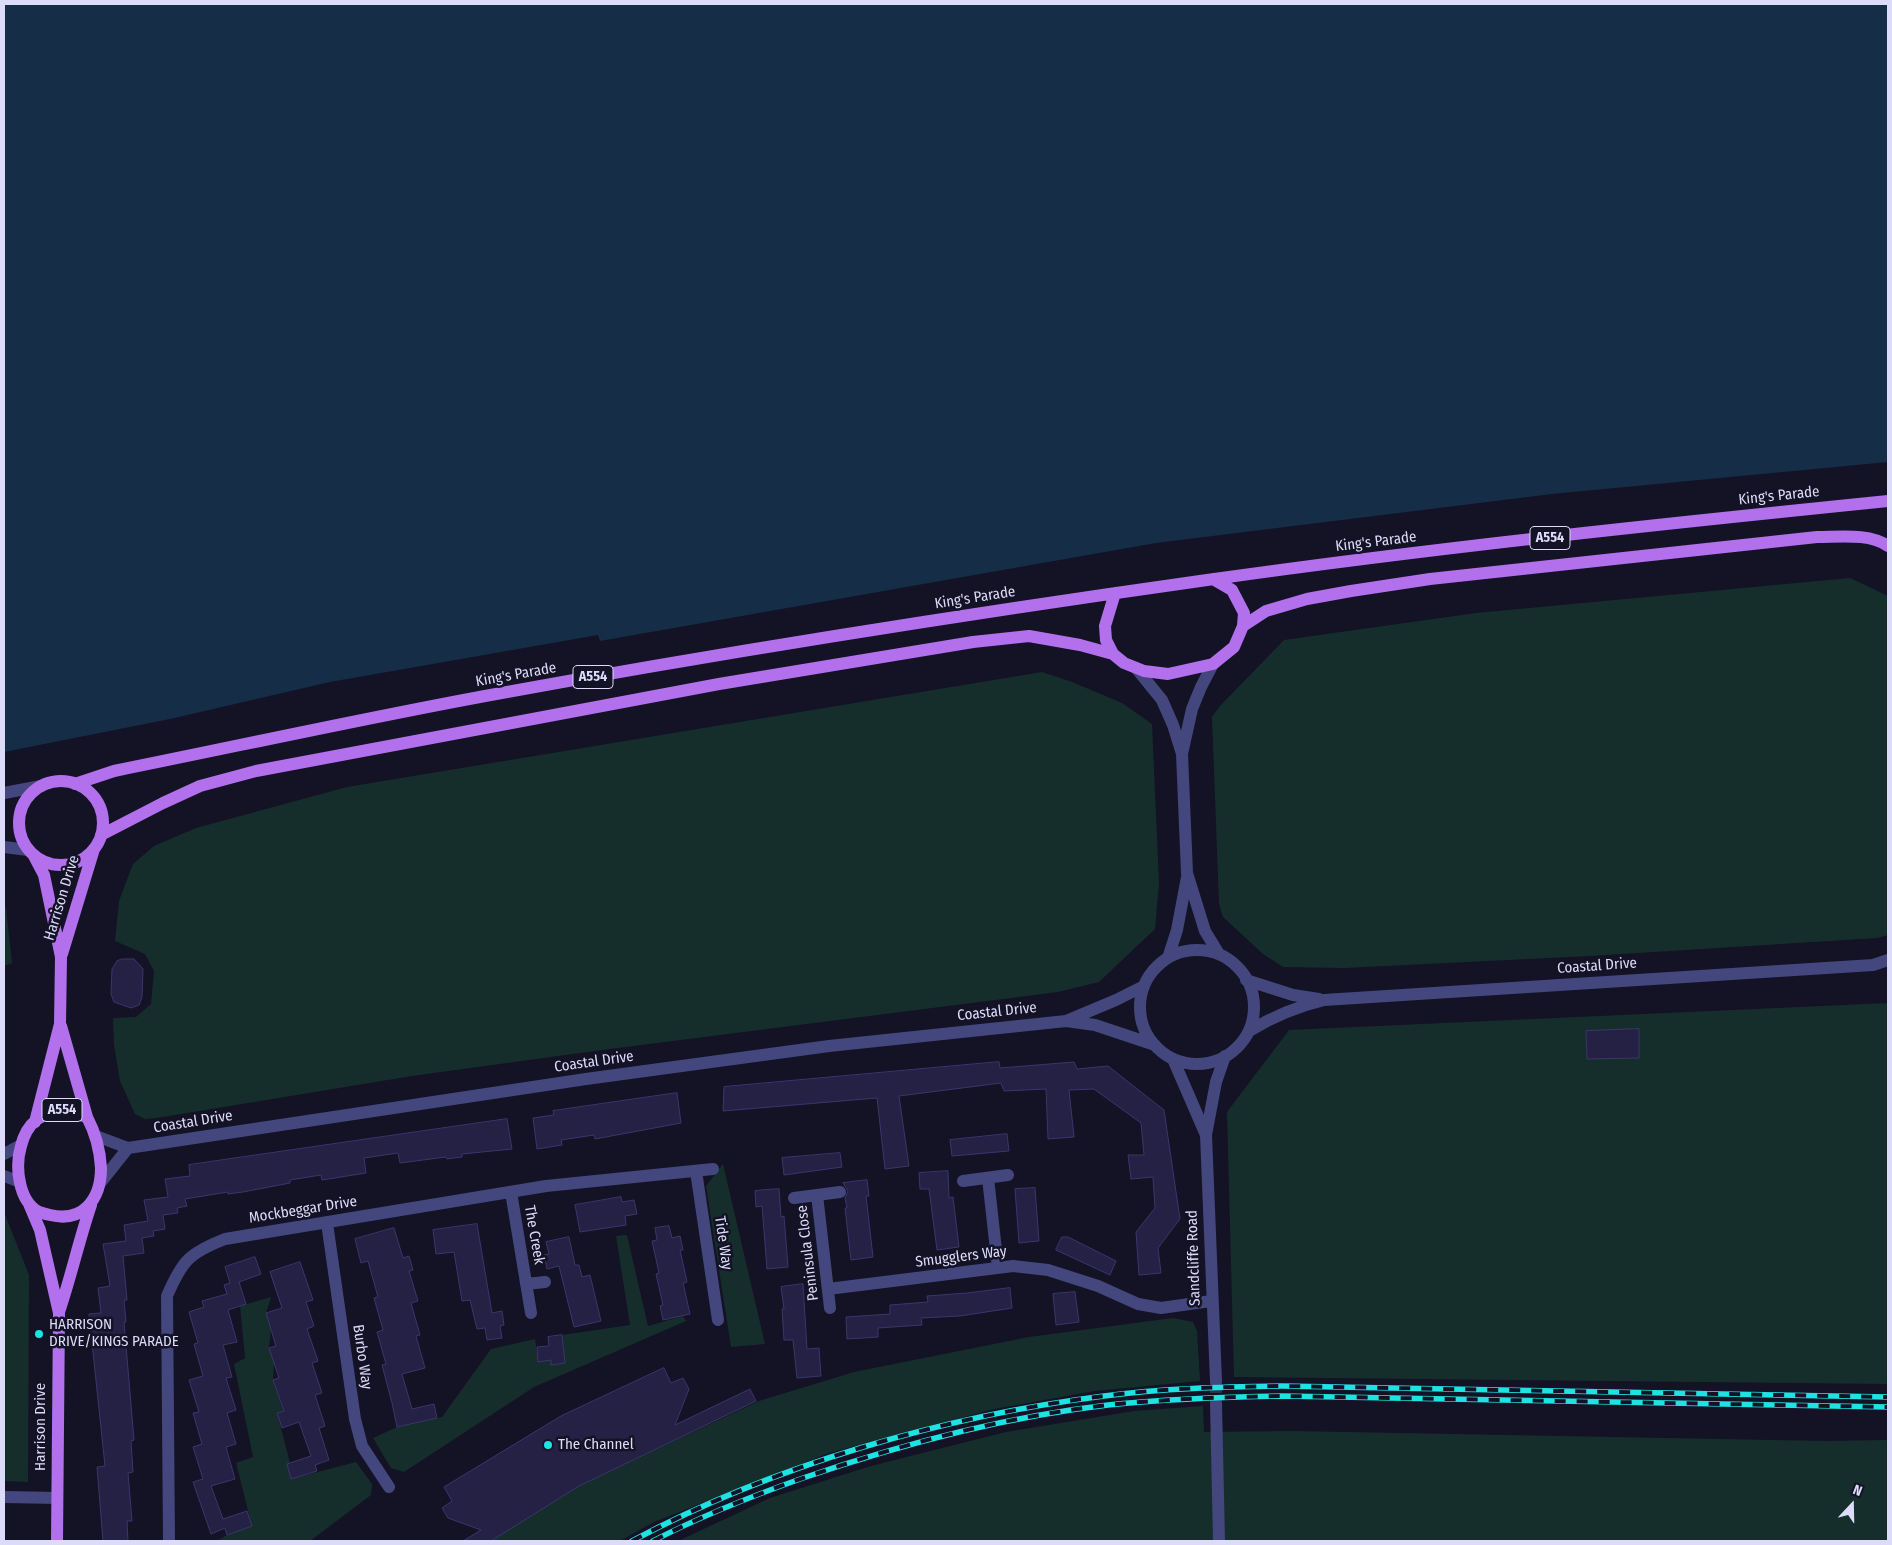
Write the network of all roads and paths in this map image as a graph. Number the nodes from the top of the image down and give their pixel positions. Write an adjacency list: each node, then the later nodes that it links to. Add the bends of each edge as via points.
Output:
1 (1888, 501): 3 (main road, King's Parade / A554, via 1736,516)
2 (1888, 546): 5 (main road, A554, via 1855,537 1817,537 1430,579 1307,599 1266,611)
3 (1213, 579): 4 (main road, King's Parade / A554); 5 (main road, via 1232,590 1244,612)
4 (1115, 593): 6 (main road, via 1104,626); 10 (main road, King's Parade / A554, via 483,697 123,769)
5 (1243, 626): 7 (main road, A554, via 1234,647)
6 (1113, 654): 8 (main road, A554); 13 (main road, A554, via 1029,636 973,642 719,684 256,771 200,786)
7 (1213, 664): 8 (main road, A554, via 1168,674); 9 (street, via 1192,709)
8 (1136, 668): 9 (street, via 1162,700)
9 (1182, 754): 17 (street)
10 (75, 784): 11 (main road, via 64,781); 13 (main road, via 96,799 102,817)
11 (41, 786): 12 (street); 16 (main road, via 31,793 19,814 22,839)
12 (4, 793)
13 (101, 836): 15 (main road)
14 (4, 847): 16 (street)
15 (95, 848): 16 (main road, via 85,858 59,865); 19 (main road, Harrison Drive / A554)
16 (31, 853): 19 (main road, Harrison Drive / A554, via 44,875)
17 (1187, 872): 18 (street, via 1205,930); 20 (street, via 1178,930)
18 (1219, 954): 20 (street, via 1195,950); 24 (street, via 1234,964)
19 (61, 957): 28 (main road, Harrison Drive / A554)
20 (1168, 958): 25 (street, via 1150,974)
21 (1888, 960): 22 (street, Coastal Drive)
22 (1873, 965): 23 (street, Coastal Drive); 26 (street, Coastal Drive)
23 (1888, 971)
24 (1246, 980): 26 (street, Coastal Drive, via 1293,995); 29 (street, via 1254,1010)
25 (1144, 986): 27 (street, Coastal Drive); 30 (street, via 1140,1002 1142,1022)
26 (1324, 1000): 29 (street, Coastal Drive, via 1295,1007)
27 (1066, 1021): 30 (street, Coastal Drive, via 1095,1025); 38 (street, Coastal Drive, via 829,1046)
28 (60, 1024): 33 (main road, Harrison Drive / A554); 34 (main road, Harrison Drive / A554)
29 (1248, 1030): 31 (street, via 1241,1042)
30 (1156, 1045): 32 (street)
31 (1224, 1056): 32 (street, via 1201,1063); 35 (street, Sandcliffe Road)
32 (1173, 1059): 35 (street, Sandcliffe Road)
33 (88, 1117): 34 (main road, A554, via 64,1110 43,1114); 36 (main road, A554)
34 (35, 1122): 37 (main road, A554)
35 (1206, 1135): 59 (street, Sandcliffe Road)
36 (96, 1136): 38 (street, Coastal Drive); 47 (main road, A554, via 101,1155)
37 (21, 1145): 39 (street); 46 (main road, A554, via 18,1158)
38 (128, 1148): 47 (street)
39 (4, 1154)
40 (713, 1169): 41 (street, Mockbeggar Drive)
41 (696, 1171): 48 (street, Mockbeggar Drive); 63 (street, Tide Way)
42 (4, 1176): 46 (street)
43 (1008, 1176): 44 (street)
44 (988, 1178): 45 (street); 55 (street)
45 (963, 1181)
46 (20, 1182): 52 (main road, A554)
47 (101, 1182): 53 (main road, A554)
48 (511, 1192): 54 (street, Mockbeggar Drive); 57 (street, The Creek)
49 (840, 1192): 50 (street, Peninsula Close)
50 (817, 1195): 51 (street, Peninsula Close); 58 (street, Peninsula Close)
51 (794, 1198)
52 (29, 1204): 53 (main road, via 38,1212 62,1218); 61 (main road, Harrison Drive / A554, via 40,1230)
53 (91, 1205): 61 (main road, Harrison Drive / A554)
54 (327, 1223): 66 (street, Burbo Way, via 355,1419 362,1446); 70 (street, Mockbeggar Drive, via 225,1239 201,1248 175,1277 167,1296)
55 (998, 1268): 58 (street, Smugglers Way); 59 (street, Smugglers Way, via 1013,1266 1048,1270 1098,1286 1138,1304 1161,1308)
56 (545, 1282): 57 (street, The Creek)
57 (526, 1284): 62 (street, The Creek)
58 (828, 1289): 60 (street, Peninsula Close)
59 (1211, 1301): 64 (street, Sandcliffe Road)
60 (830, 1308)
61 (59, 1313): 68 (main road, Harrison Drive / A554)
62 (531, 1313)
63 (718, 1320)
64 (1216, 1381)
65 (1216, 1404): 71 (street)
66 (389, 1487)
67 (4, 1497): 68 (street)
68 (57, 1498): 69 (main road, Harrison Drive / A554)
69 (57, 1541)
70 (169, 1541)
71 (1219, 1541)

